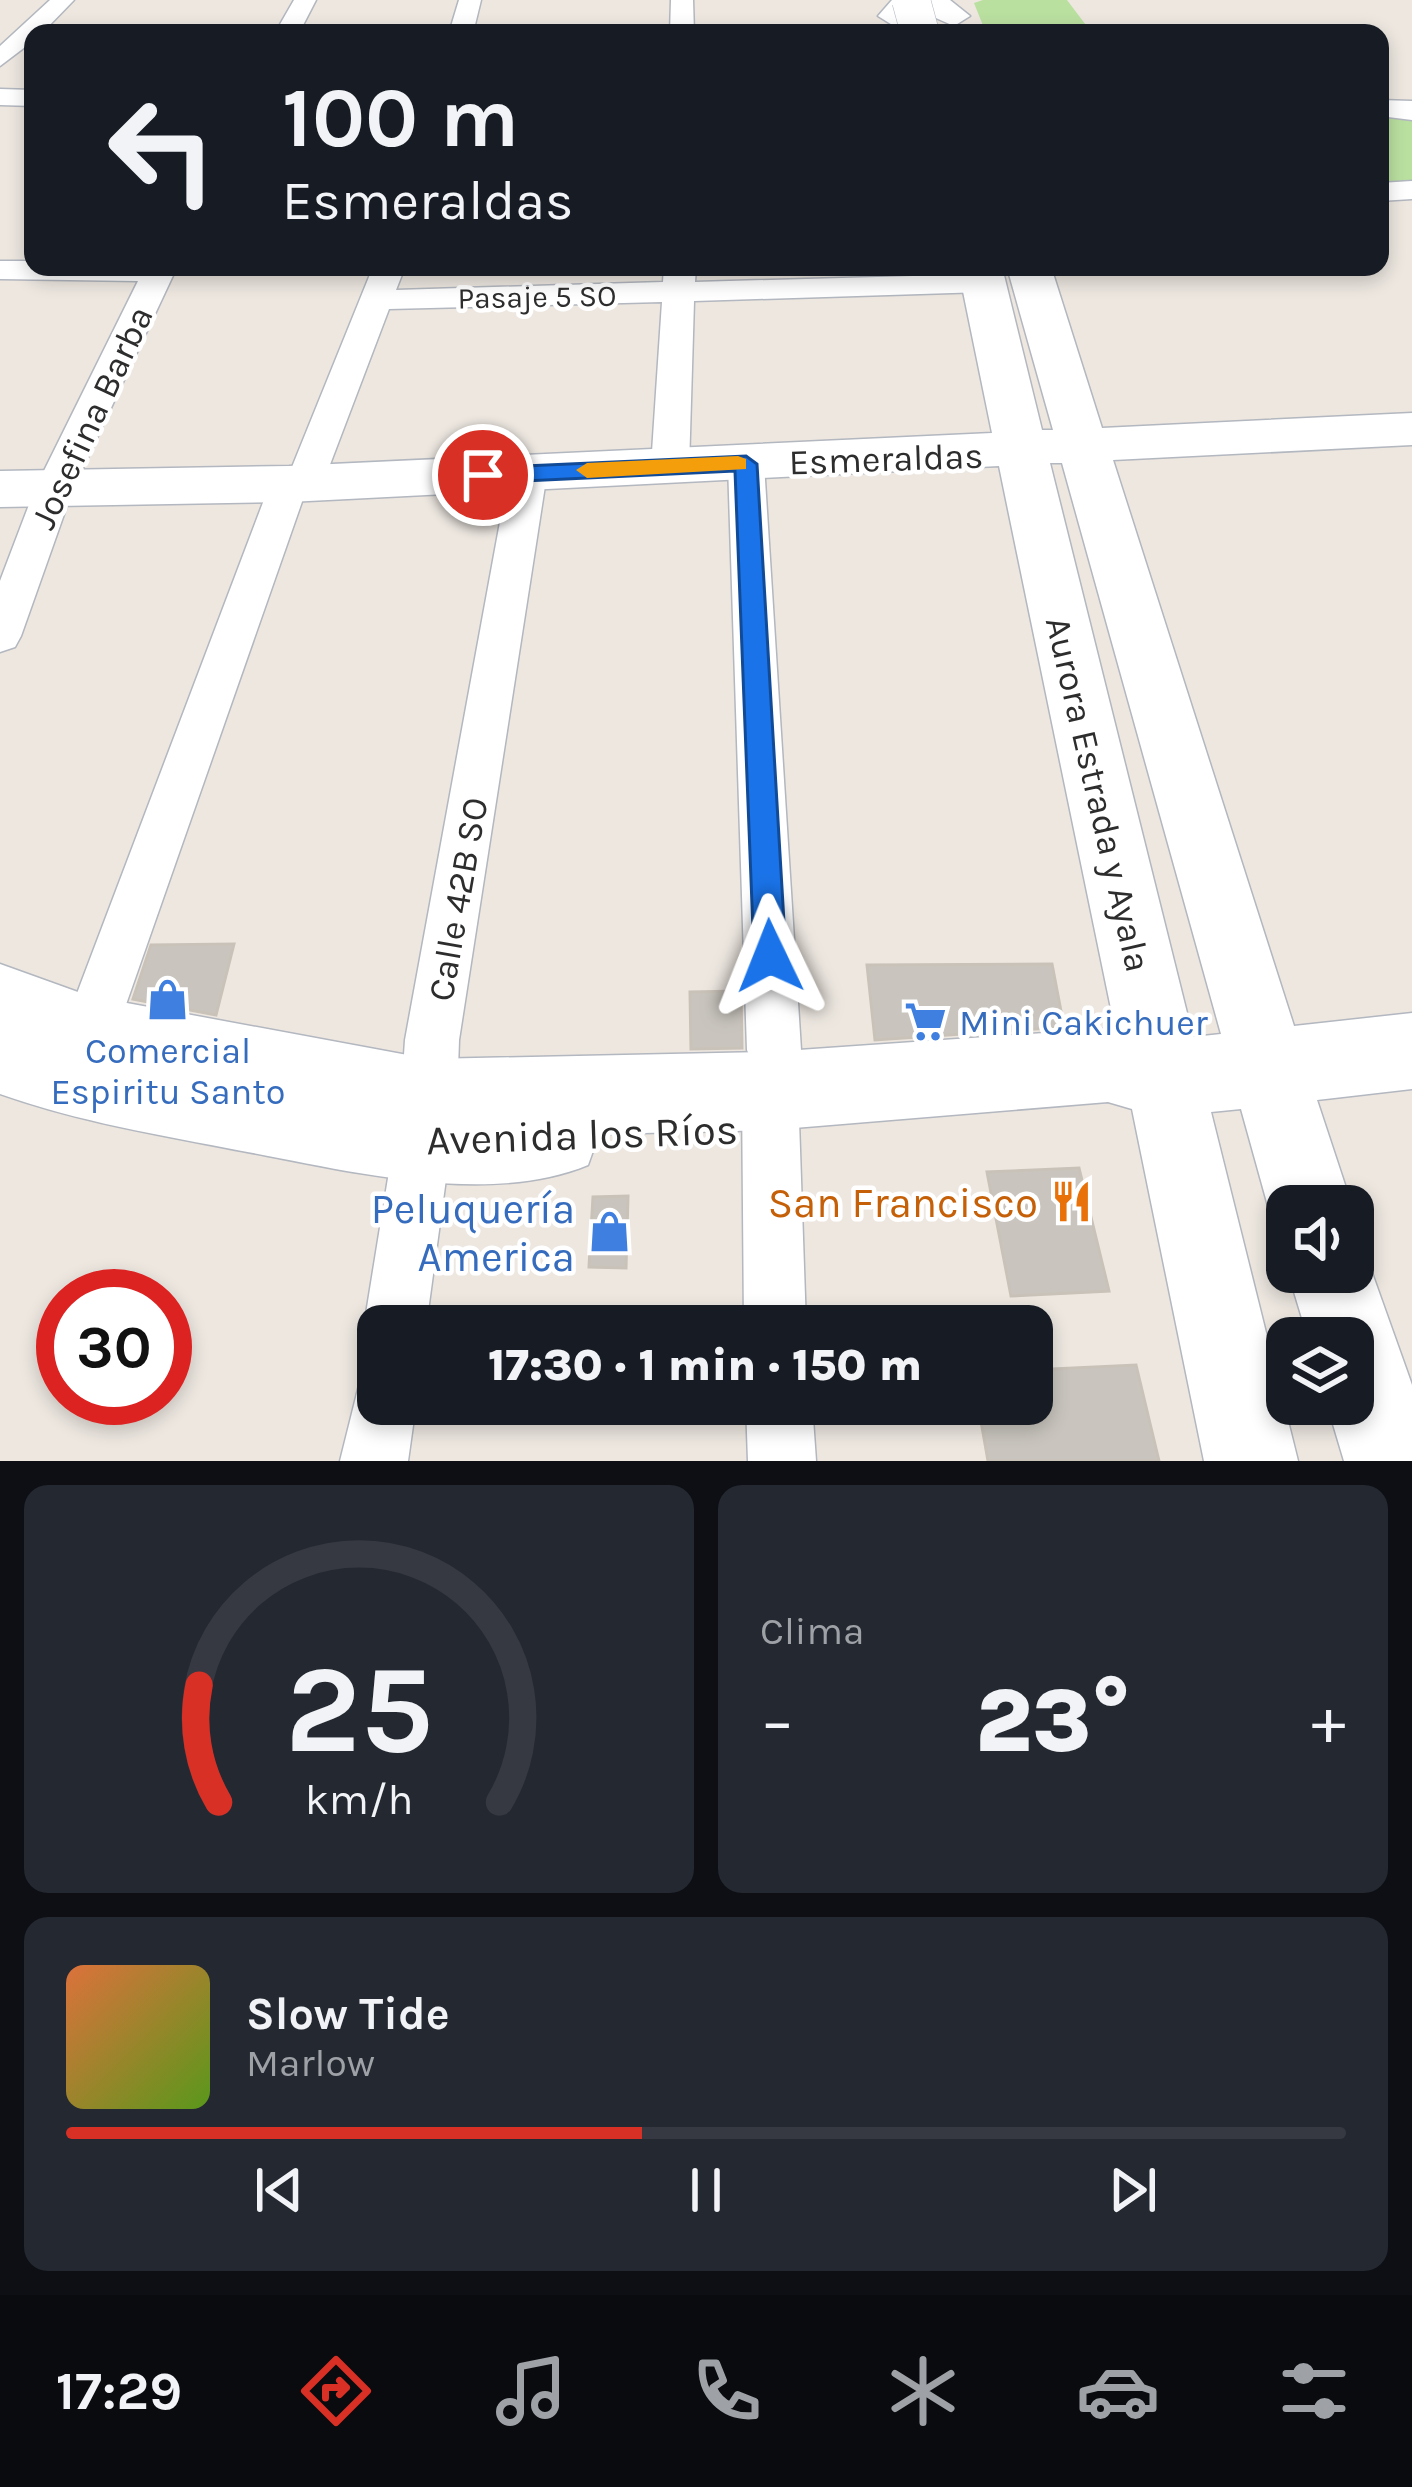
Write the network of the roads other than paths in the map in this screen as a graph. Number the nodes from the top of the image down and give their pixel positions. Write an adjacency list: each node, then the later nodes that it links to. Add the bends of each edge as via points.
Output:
1 (63, 0): 4 (street)
2 (903, 16): 3 (main road, via 899,8 925,3)
3 (954, 16)
4 (37, 24)
5 (24, 36): 6 (street)
6 (0, 58)
7 (157, 276): 20 (street, Josefina Barba)
8 (922, 276): 11 (street, Pasaje 5 SO)
9 (982, 276): 15 (main road, Aurora Estrada y Ayala)
10 (1032, 276): 14 (main road, Aurora Estrada y Ayala)
11 (680, 280): 12 (street, Pasaje 5 SO); 18 (street)
12 (383, 284): 21 (street)
13 (1412, 429): 14 (main road, Esmeraldas)
14 (1083, 448): 15 (main road, Esmeraldas); 28 (main road, Aurora Estrada y Ayala)
15 (1021, 452): 16 (main road, Esmeraldas); 29 (main road, Aurora Estrada y Ayala)
16 (746, 464): 18 (main road, Esmeraldas); 30 (street)
17 (0, 466): 20 (main road, Esmeraldas)
18 (670, 466): 19 (main road, Esmeraldas)
19 (528, 473): 21 (main road, Esmeraldas); 31 (street, Calle 42B SO, via 432,1040)
20 (59, 478): 21 (main road, Esmeraldas); 22 (main road, Esmeraldas); 23 (street, Josefina Barba)
21 (296, 484): 25 (street)
22 (0, 489)
23 (0, 636)
24 (0, 1000): 25 (main road, Avenida los Ríos)
25 (89, 1034): 31 (main road, Avenida los Ríos)
26 (1412, 1051): 28 (main road, Avenida los Ríos)
27 (0, 1056): 31 (main road, Avenida los Ríos, via 70,1080)
28 (1266, 1068): 29 (main road, Avenida los Ríos); 32 (main road, Aurora Estrada y Ayala)
29 (1165, 1079): 30 (main road, Avenida los Ríos, via 1119,1106); 40 (main road, Aurora Estrada y Ayala)
30 (771, 1089): 31 (main road, Avenida los Ríos); 34 (street)
31 (426, 1121): 33 (street, Calle 42B SO)
32 (1303, 1185)
33 (398, 1305)
34 (775, 1305)
35 (1374, 1408): 41 (main road)
36 (380, 1425): 38 (street)
37 (780, 1425): 39 (street)
38 (374, 1461)
39 (782, 1461)
40 (1251, 1461)
41 (1391, 1461)

